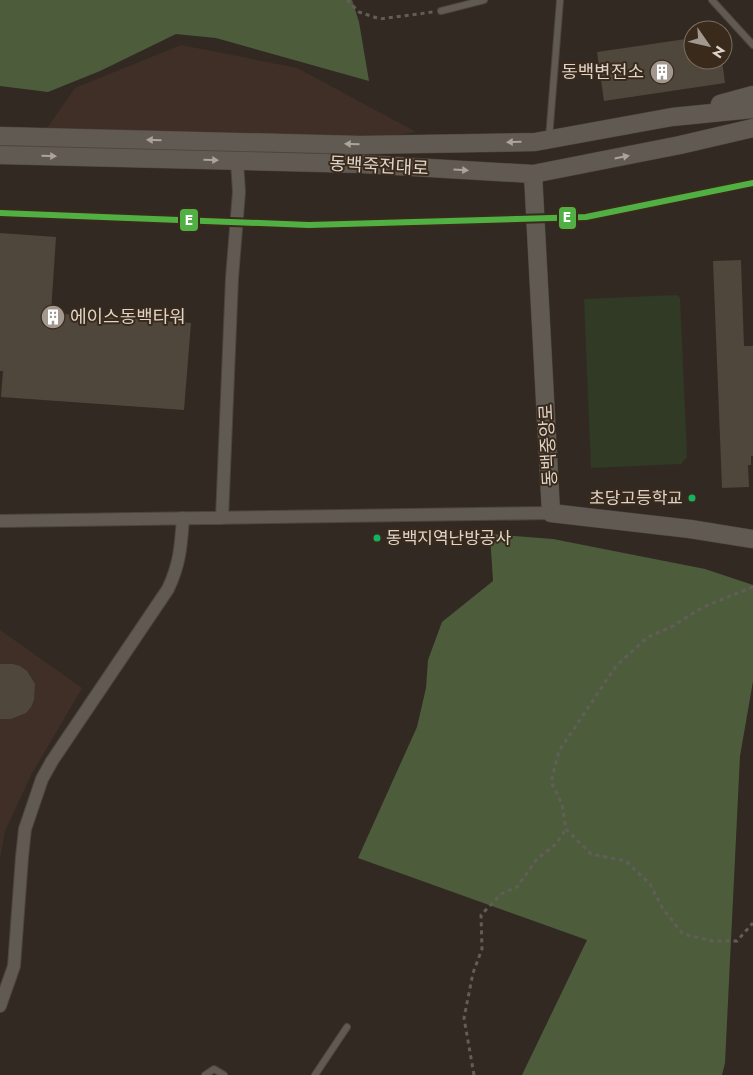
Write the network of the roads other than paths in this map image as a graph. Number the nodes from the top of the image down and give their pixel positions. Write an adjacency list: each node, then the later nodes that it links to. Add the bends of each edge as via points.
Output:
1 (484, 0): 4 (lane)
2 (560, 0): 11 (lane)
3 (712, 0): 5 (lane)
4 (441, 11)
5 (753, 45)
6 (753, 95): 8 (main road)
7 (753, 109): 8 (main road, 동백죽전대로)
8 (672, 117): 11 (main road, 동백죽전대로)
9 (753, 128): 13 (main road, 동백죽전대로)
10 (0, 136): 11 (main road, 동백죽전대로, one-way to 10, via 360,145)
11 (549, 140)
12 (753, 140): 13 (main road)
13 (680, 145): 16 (main road, 동백죽전대로, one-way to 13)
14 (0, 155): 15 (main road, 동백죽전대로, one-way to 15)
15 (238, 161): 16 (main road, 동백죽전대로, one-way to 16); 19 (street)
16 (533, 174): 17 (main road, 동백중앙로)
17 (551, 513): 19 (street); 21 (main road)
18 (183, 518): 19 (street); 20 (street); 22 (street, via 181,553 168,589 52,761 33,804 25,829 14,966)
19 (222, 518)
20 (0, 521)
21 (753, 539)
22 (0, 1006)
23 (347, 1027): 26 (lane)
24 (205, 1075): 25 (lane, via 214,1069)
25 (224, 1075)
26 (315, 1075)

